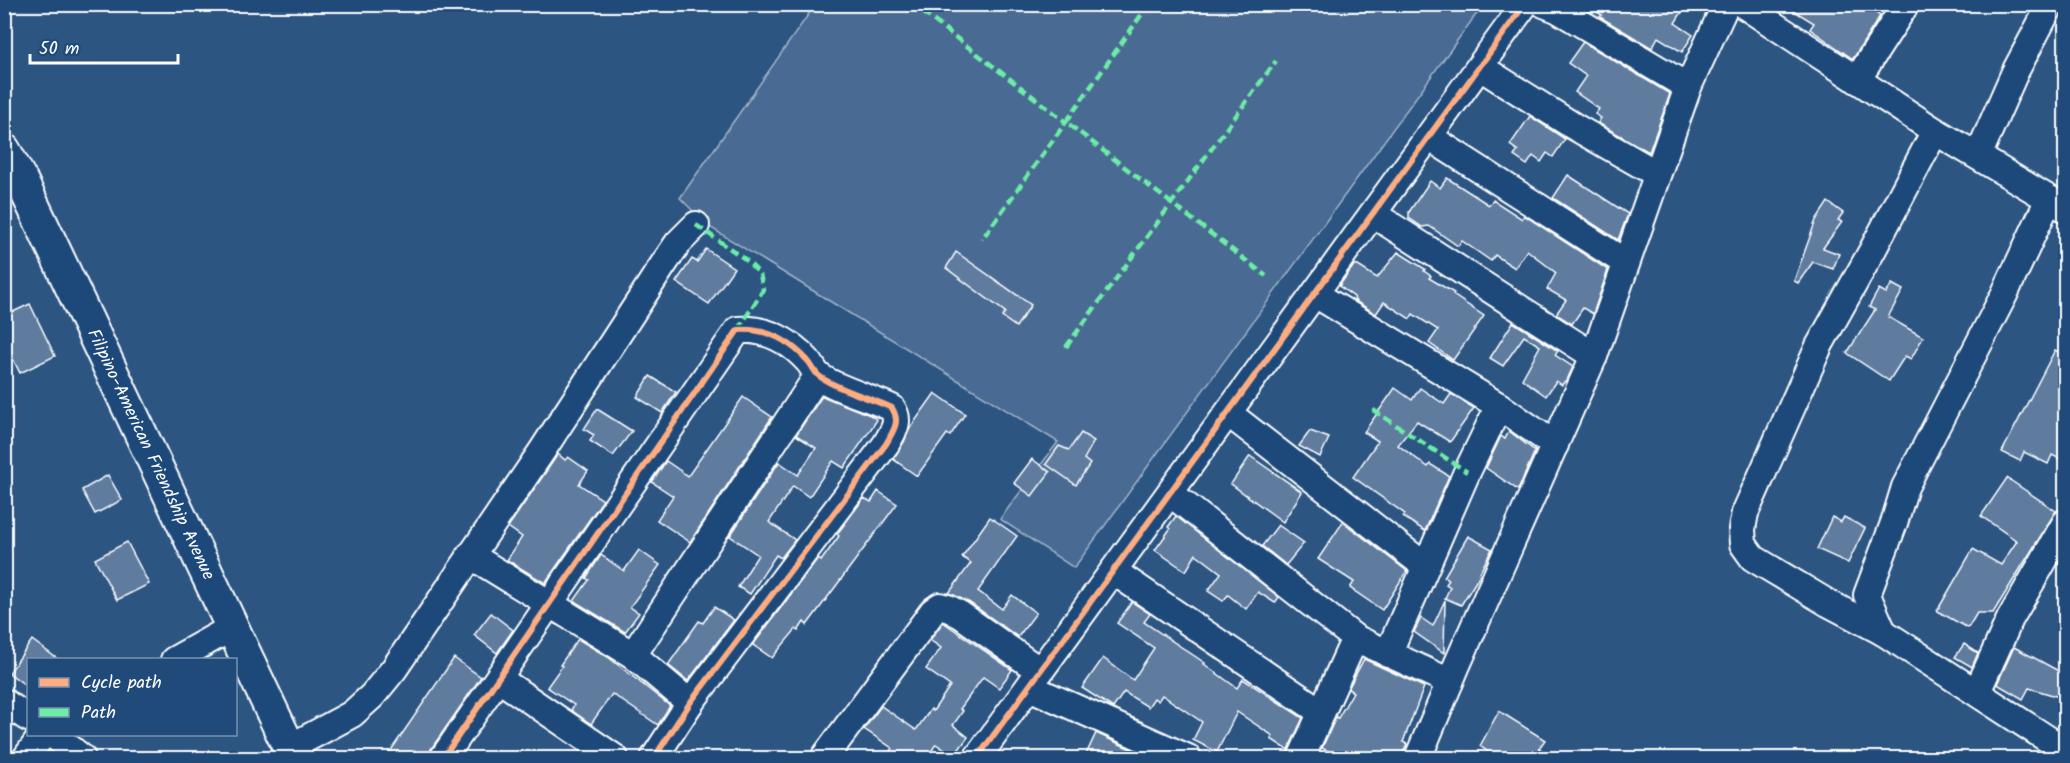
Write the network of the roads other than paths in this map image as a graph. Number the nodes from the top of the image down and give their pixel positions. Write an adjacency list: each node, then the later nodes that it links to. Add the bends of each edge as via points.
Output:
1 (1525, 4): 7 (street)
2 (1544, 4): 9 (street)
3 (1726, 4): 9 (street)
4 (1742, 4): 8 (street)
5 (1906, 4): 8 (street)
6 (2051, 4): 13 (street)
7 (1480, 67): 11 (street); 14 (street, via 1575,128)
8 (1857, 80): 10 (street)
9 (1688, 87): 14 (street)
10 (1935, 131): 13 (street); 31 (street, via 1819,346 1745,513 1743,544 1753,558)
11 (1429, 137): 16 (street); 18 (street)
12 (4, 150): 33 (main road, Filipino-American Friendship Avenue)
13 (1978, 156): 15 (street)
14 (1658, 174): 18 (street)
15 (2057, 204): 30 (street, via 2004,295 1905,487)
16 (1373, 214): 19 (street); 20 (street)
17 (696, 225): 27 (street, via 678,243)
18 (1626, 263): 20 (street)
19 (1315, 294): 22 (street); 23 (street)
20 (1594, 356): 24 (street)
21 (818, 375): 32 (street, via 799,352 777,337 754,329 738,330); 37 (street); 44 (street, via 892,408 896,426)
22 (1499, 406): 24 (street); 28 (street)
23 (1228, 413): 25 (street); 28 (street)
24 (1555, 445): 41 (street)
25 (1170, 493): 29 (street); 35 (street)
26 (2066, 522): 42 (street, via 2010,619)
27 (470, 555): 32 (street); 50 (street, via 372,696 352,714)
28 (1425, 566): 36 (street)
29 (1113, 571): 40 (street); 45 (street)
30 (1867, 595): 31 (street); 34 (street)
31 (1828, 603): 34 (street)
32 (549, 605): 37 (street); 39 (street)
33 (233, 627): 38 (street); 50 (main road, Filipino-American Friendship Avenue)
34 (1883, 632): 42 (street)
35 (1354, 638): 36 (street); 45 (street)
36 (1388, 654): 41 (street)
37 (633, 655): 44 (street)
38 (178, 658)
39 (499, 678): 53 (street); 54 (street)
40 (1034, 679): 56 (street, via 961,615 940,606); 57 (street); 58 (street)
41 (1450, 682): 60 (street)
42 (1977, 692): 49 (street)
43 (4, 702): 46 (street)
44 (690, 703): 55 (street)
45 (1321, 712): 59 (street)
46 (27, 717)
47 (42, 736): 51 (street)
48 (53, 736): 52 (street)
49 (2066, 751)
50 (292, 753)
51 (26, 759)
52 (82, 759)
53 (443, 759)
54 (615, 759)
55 (654, 759)
56 (824, 759)
57 (977, 759)
58 (1188, 759)
59 (1300, 759)
60 (1419, 759)

